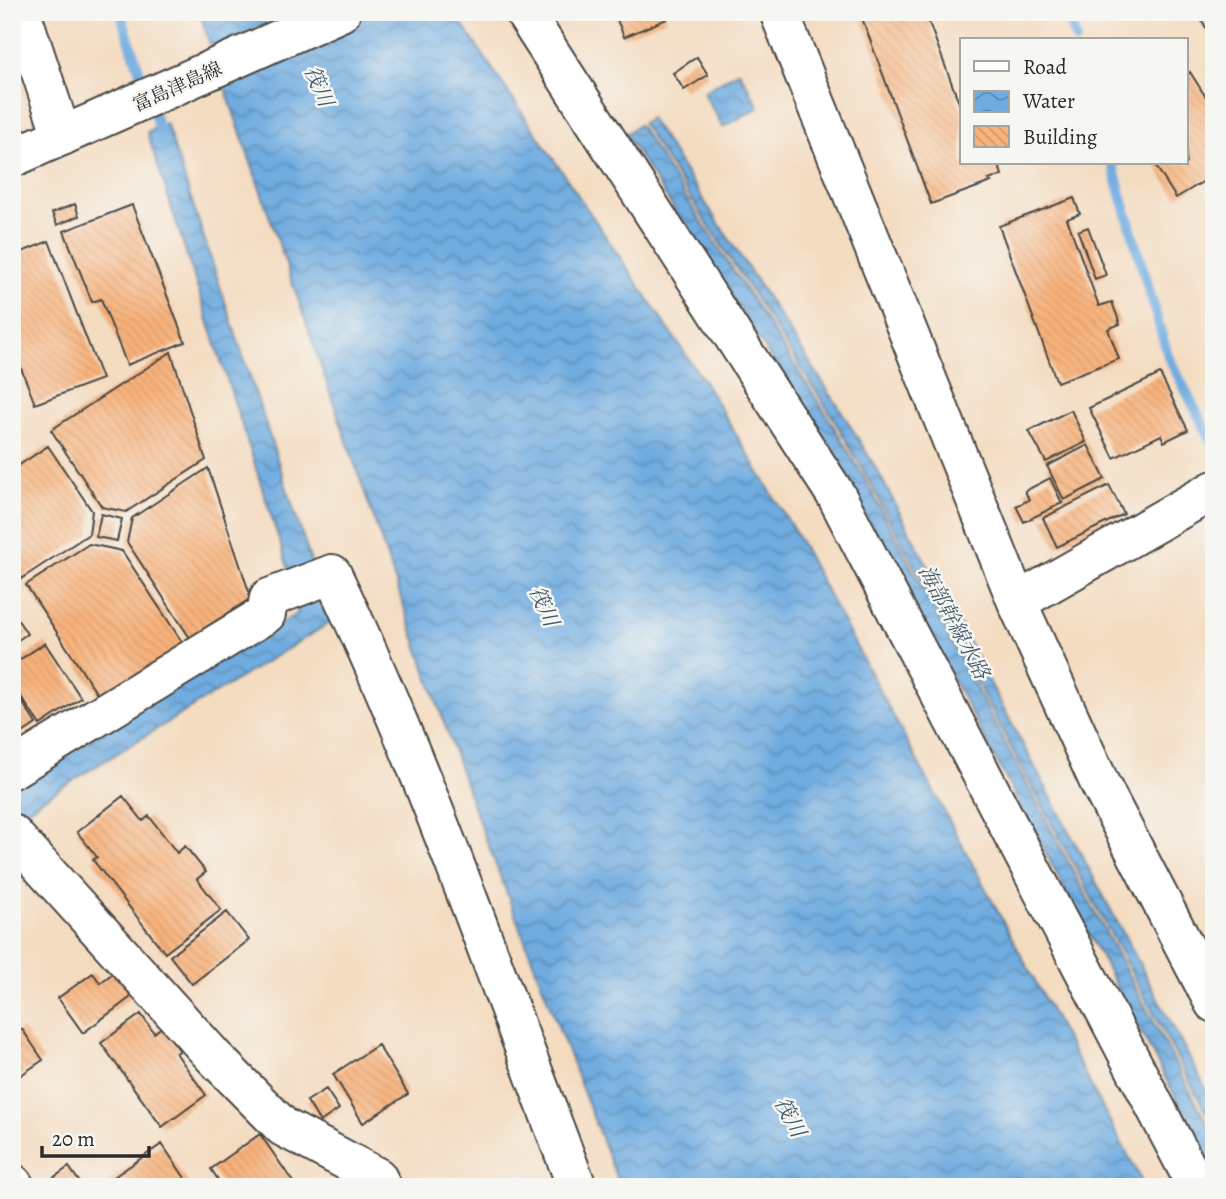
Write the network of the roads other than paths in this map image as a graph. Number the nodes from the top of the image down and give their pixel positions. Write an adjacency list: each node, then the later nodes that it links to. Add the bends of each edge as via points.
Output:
1 (22, 12): 5 (street)
2 (341, 12): 5 (street, 富島津島線)
3 (524, 12): 14 (street, via 836,495)
4 (779, 12): 8 (street)
5 (62, 136): 6 (street, 富島津島線)
6 (12, 158)
7 (1214, 490): 8 (street)
8 (1017, 601): 11 (street, via 1100,784)
9 (12, 769): 13 (street, via 266,614 269,598 331,574 372,658 441,823)
10 (12, 834): 12 (street, via 283,1127 377,1177)
11 (1214, 1003)
12 (382, 1187)
13 (577, 1187)
14 (1197, 1187)

